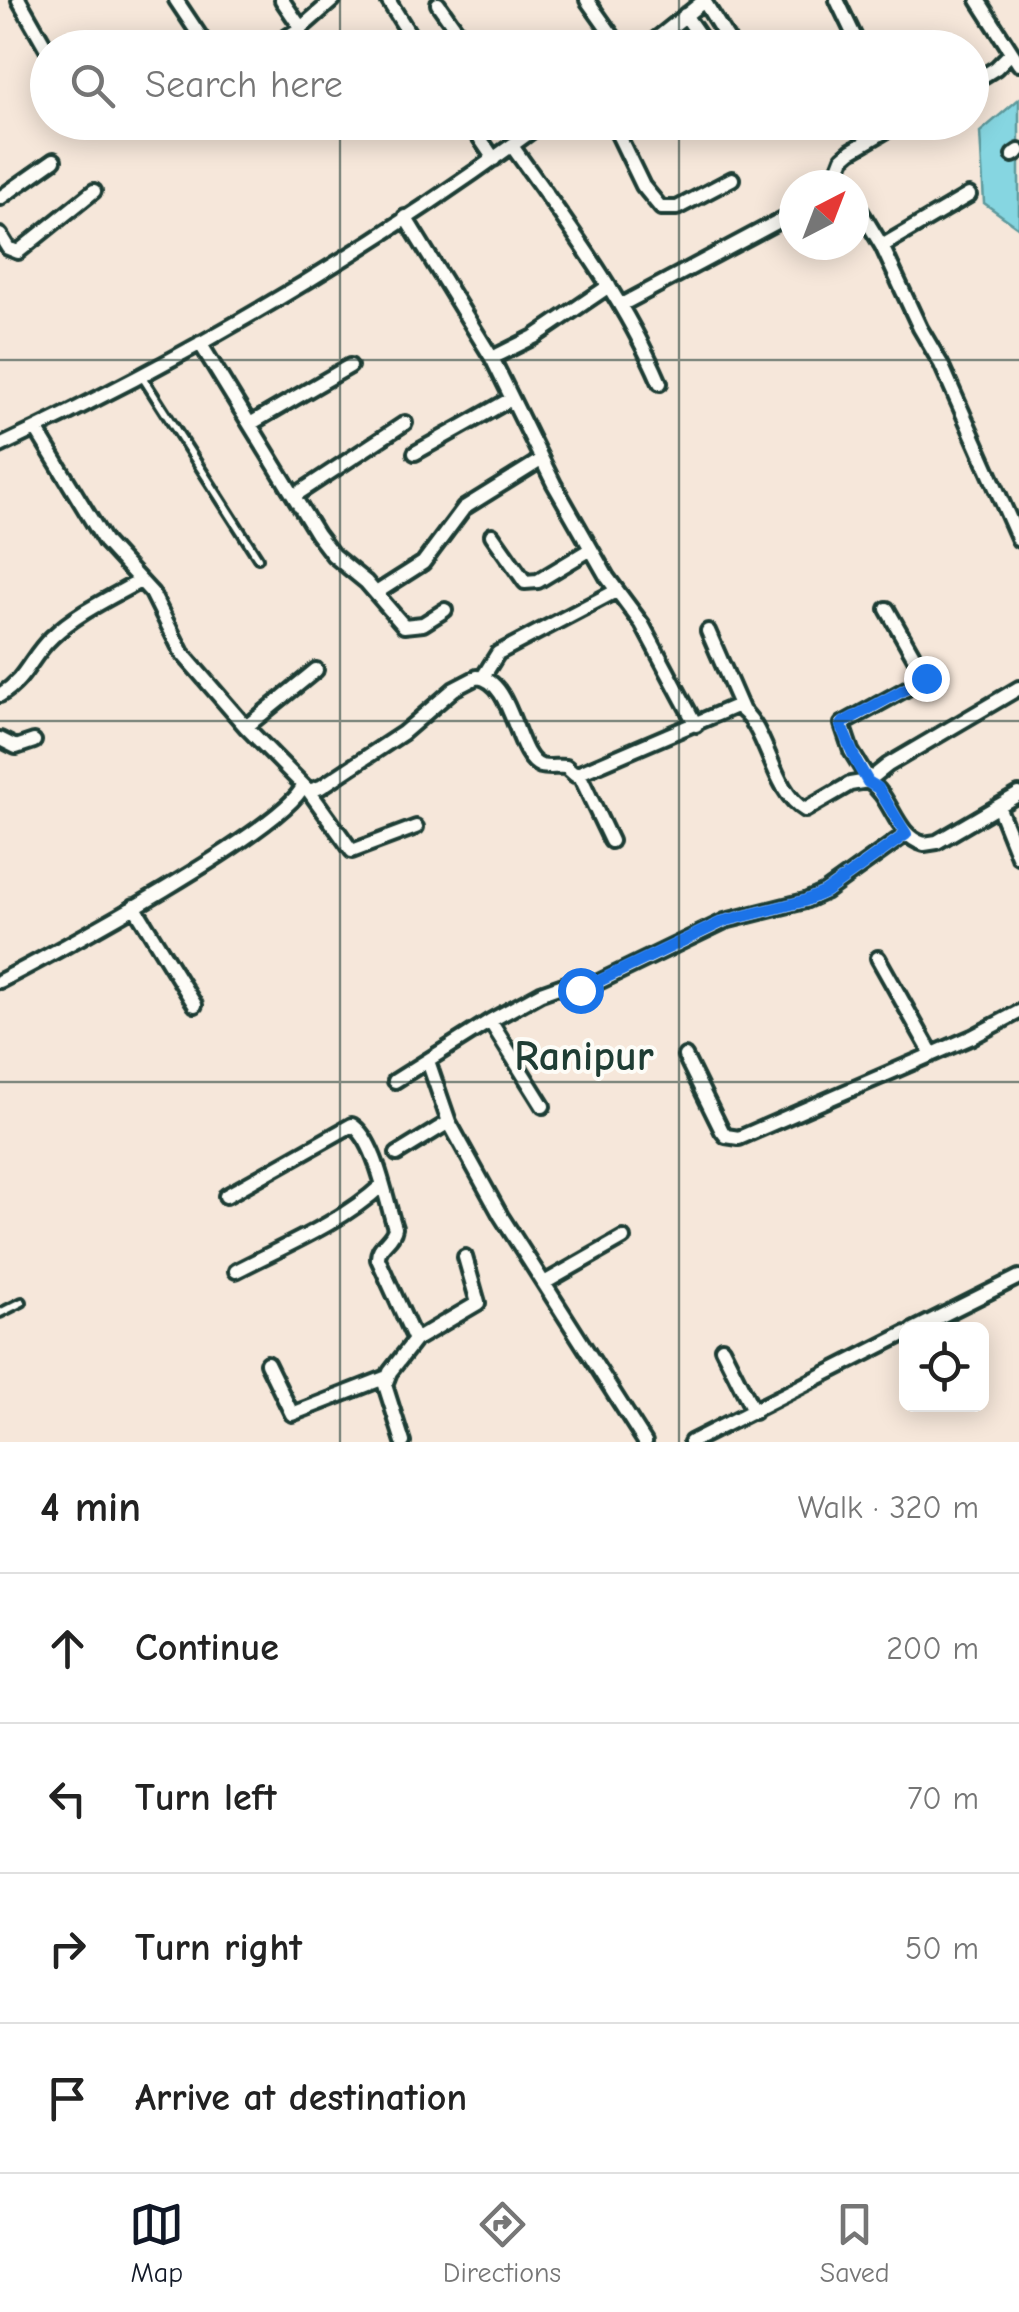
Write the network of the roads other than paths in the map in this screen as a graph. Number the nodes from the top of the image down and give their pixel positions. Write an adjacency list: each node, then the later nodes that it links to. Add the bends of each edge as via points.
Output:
1 (19, 0): 13 (street)
2 (176, 0): 14 (street)
3 (282, 0): 12 (street)
4 (333, 0): 12 (street)
5 (388, 0): 16 (street)
6 (587, 0): 18 (street)
7 (705, 0): 11 (street); 21 (street)
8 (837, 0): 22 (street)
9 (978, 0): 23 (street)
10 (438, 4): 17 (street)
11 (686, 15): 19 (street); 20 (street)
12 (301, 28): 15 (street)
13 (36, 30)
14 (196, 30)
15 (298, 30)
16 (407, 30)
17 (456, 30)
18 (608, 30)
19 (667, 30)
20 (696, 30)
21 (722, 30)
22 (851, 30)
23 (1015, 59): 24 (street)
24 (989, 72)
25 (481, 140): 31 (street)
26 (517, 140): 29 (street)
27 (621, 140): 33 (street, via 661,208 677,208)
28 (872, 140): 32 (street, via 842,158)
29 (512, 146): 31 (street); 42 (street)
30 (54, 160): 36 (street)
31 (494, 160): 37 (street)
32 (838, 170)
33 (732, 179)
34 (94, 191): 40 (street, via 18,252)
35 (969, 196): 41 (street)
36 (0, 198)
37 (405, 217): 44 (street); 45 (street)
38 (779, 221): 43 (street)
39 (869, 225): 41 (street)
40 (0, 235)
41 (882, 246): 58 (street)
42 (609, 286): 43 (street); 45 (street)
43 (620, 304): 48 (street)
44 (200, 343): 47 (street); 51 (street)
45 (492, 358): 49 (street)
46 (350, 366): 51 (street)
47 (140, 374): 52 (street); 60 (lane)
48 (660, 383)
49 (512, 399): 54 (street); 55 (street)
50 (406, 423): 56 (street)
51 (250, 424): 56 (street)
52 (36, 429): 53 (street); 61 (street, via 105,542)
53 (0, 446)
54 (414, 454)
55 (541, 460): 59 (street); 63 (street, via 464,508 423,563)
56 (294, 496): 63 (street, via 324,545)
57 (492, 536): 59 (street, via 525,582)
58 (1019, 540)
59 (591, 549): 62 (street)
60 (258, 558)
61 (140, 581): 70 (street, via 52,636 22,680); 73 (street, via 174,642)
62 (616, 591): 68 (street, via 498,654); 72 (street, via 642,624)
63 (376, 593): 65 (street, via 410,628)
64 (888, 609): 77 (street, via 926,678 842,724)
65 (446, 610)
66 (708, 632): 71 (street)
67 (316, 670): 73 (street)
68 (483, 677): 76 (street, via 500,692 533,760); 78 (street, via 454,689 322,788)
69 (1019, 688): 77 (street)
70 (0, 696)
71 (742, 709): 72 (street, via 728,708); 77 (street, via 799,808)
72 (696, 724): 76 (street)
73 (246, 726): 78 (street)
74 (0, 739): 75 (street, via 16,747)
75 (34, 742)
76 (580, 776): 83 (street)
77 (869, 781): 82 (street)
78 (306, 788): 81 (street, via 352,851); 85 (street, via 262,826)
79 (1019, 794): 80 (street)
80 (998, 806): 82 (street, via 937,842 924,844); 84 (street)
81 (416, 826)
82 (906, 834): 90 (street, via 815,896 724,921 582,990 569,982)
83 (610, 841)
84 (1018, 856)
85 (134, 906): 87 (street); 88 (street)
86 (878, 958): 91 (street)
87 (0, 980)
88 (195, 1005)
89 (1019, 1012): 91 (street)
90 (490, 1021): 93 (street); 95 (street)
91 (932, 1054): 92 (street, via 739,1138 722,1131)
92 (686, 1056)
93 (428, 1061): 94 (street); 96 (street)
94 (395, 1081)
95 (543, 1106)
96 (449, 1122): 97 (street); 104 (street)
97 (397, 1154)
98 (382, 1186): 99 (street, via 368,1144 352,1125); 102 (street); 109 (street, via 394,1231 378,1259)
99 (226, 1196)
100 (623, 1238): 104 (street)
101 (465, 1257): 109 (street, via 478,1302)
102 (236, 1271)
103 (1019, 1277): 107 (street)
104 (546, 1282): 115 (street)
105 (22, 1302): 106 (lane)
106 (0, 1313)
107 (929, 1322)
108 (899, 1337): 113 (street)
109 (415, 1340): 112 (street)
110 (722, 1348): 113 (street)
111 (267, 1363): 112 (street, via 292,1414)
112 (387, 1377): 114 (street)
113 (754, 1412): 116 (street)
114 (403, 1442)
115 (645, 1442)
116 (692, 1442)

